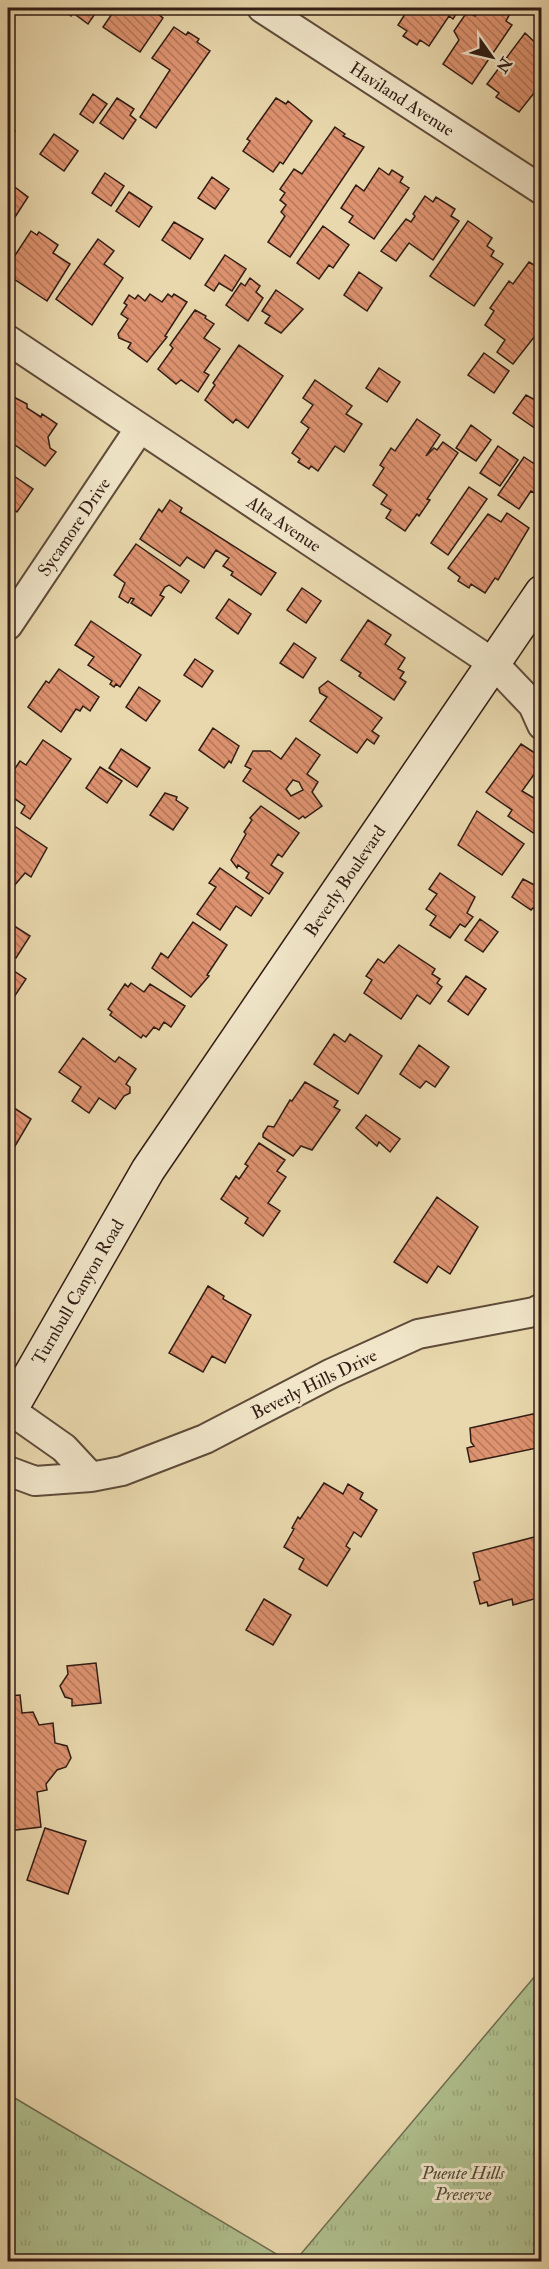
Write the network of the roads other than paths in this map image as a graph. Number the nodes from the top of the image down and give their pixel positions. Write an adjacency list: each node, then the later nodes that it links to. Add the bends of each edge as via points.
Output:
1 (262, 8): 2 (street, Haviland Avenue)
2 (542, 190)
3 (8, 340): 4 (street, Alta Avenue)
4 (140, 428): 6 (street, Sycamore Drive); 7 (street, Alta Avenue)
5 (542, 592): 7 (street, Beverly Boulevard)
6 (8, 625)
7 (493, 663): 8 (street, Alta Avenue, via 533,705); 9 (street, Beverly Boulevard)
8 (542, 725)
9 (148, 1170): 11 (street, Turnbull Canyon Road)
10 (542, 1308): 13 (street, Beverly Hills Drive, via 418,1334 332,1373 205,1439 122,1471)
11 (9, 1412): 13 (street, via 63,1448)
12 (8, 1471): 13 (street, Beverly Hills Drive, via 35,1480)
13 (91, 1477)

